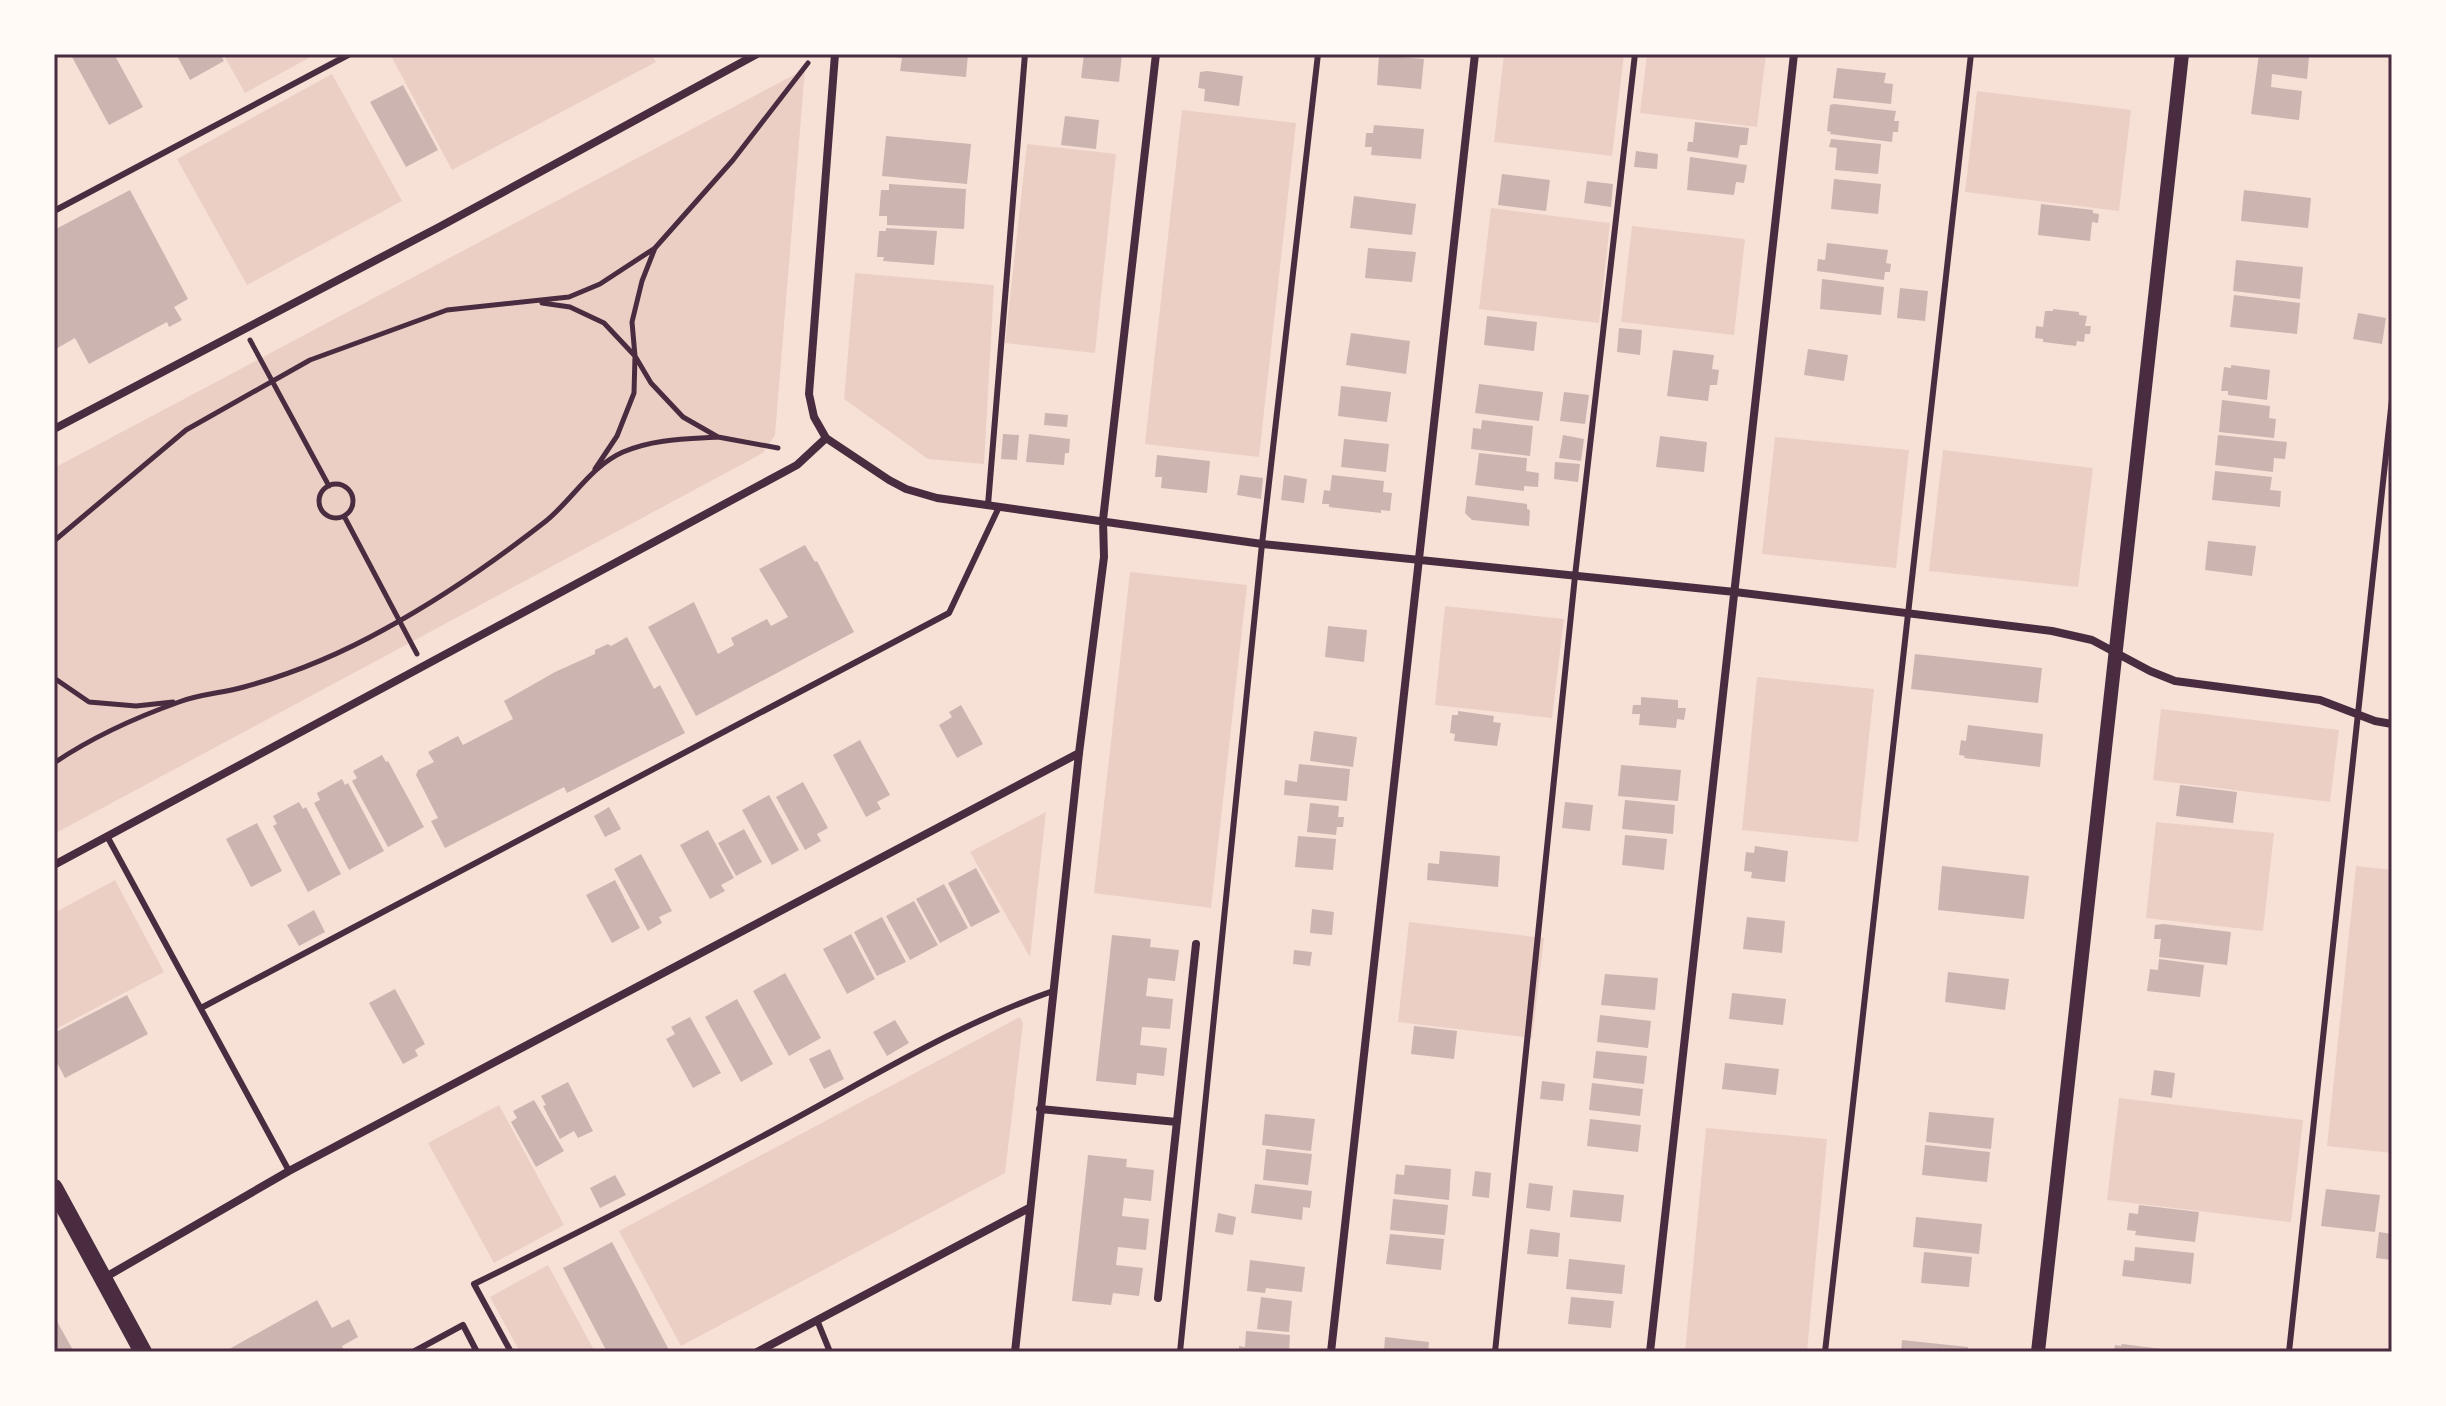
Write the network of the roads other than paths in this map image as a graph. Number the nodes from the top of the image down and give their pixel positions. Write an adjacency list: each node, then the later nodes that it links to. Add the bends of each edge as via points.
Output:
1 (350, 54): 12 (lane)
2 (757, 54): 14 (street)
3 (835, 54): 15 (street, via 809,394)
4 (1025, 54): 16 (lane)
5 (1156, 54): 18 (street)
6 (1318, 54): 19 (lane)
7 (1475, 54): 20 (street)
8 (1635, 54): 21 (lane)
9 (1794, 54): 22 (street)
10 (1971, 54): 23 (lane)
11 (2182, 54): 24 (street)
12 (54, 211)
13 (2392, 399): 25 (lane)
14 (54, 429)
15 (826, 438): 16 (street, via 906,489); 28 (street, via 797,465)
16 (988, 505): 17 (street)
17 (999, 507): 18 (street); 32 (lane, via 949,613)
18 (1103, 520): 19 (street); 27 (street, via 1104,557)
19 (1262, 544): 20 (street); 48 (lane)
20 (1419, 560): 21 (street); 49 (street)
21 (1575, 576): 22 (street); 50 (lane)
22 (1735, 592): 23 (street); 51 (street)
23 (1909, 613): 24 (street, via 2052,631); 52 (lane)
24 (2116, 651): 25 (street, via 2175,681 2302,696); 53 (street)
25 (2358, 715): 26 (street); 54 (lane)
26 (2392, 724)
27 (1079, 753): 31 (street); 35 (street)
28 (107, 836): 29 (street); 32 (lane)
29 (54, 865)
30 (1196, 944): 34 (street)
31 (1053, 991): 33 (street); 44 (lane, via 1012,1005 474,1284)
32 (201, 1008): 35 (lane)
33 (1040, 1109): 34 (street); 37 (street)
34 (1177, 1122): 39 (street)
35 (289, 1171): 38 (street)
36 (54, 1189): 38 (main road)
37 (1029, 1208): 40 (street); 47 (street)
38 (104, 1278): 41 (main road)
39 (1158, 1298)
40 (817, 1320): 45 (street); 46 (lane)
41 (143, 1352)
42 (413, 1352): 43 (lane, via 463,1325)
43 (477, 1352)
44 (511, 1352)
45 (757, 1352)
46 (830, 1352)
47 (1015, 1352)
48 (1180, 1352)
49 (1331, 1352)
50 (1495, 1352)
51 (1650, 1352)
52 (1825, 1352)
53 (2038, 1352)
54 (2289, 1352)

